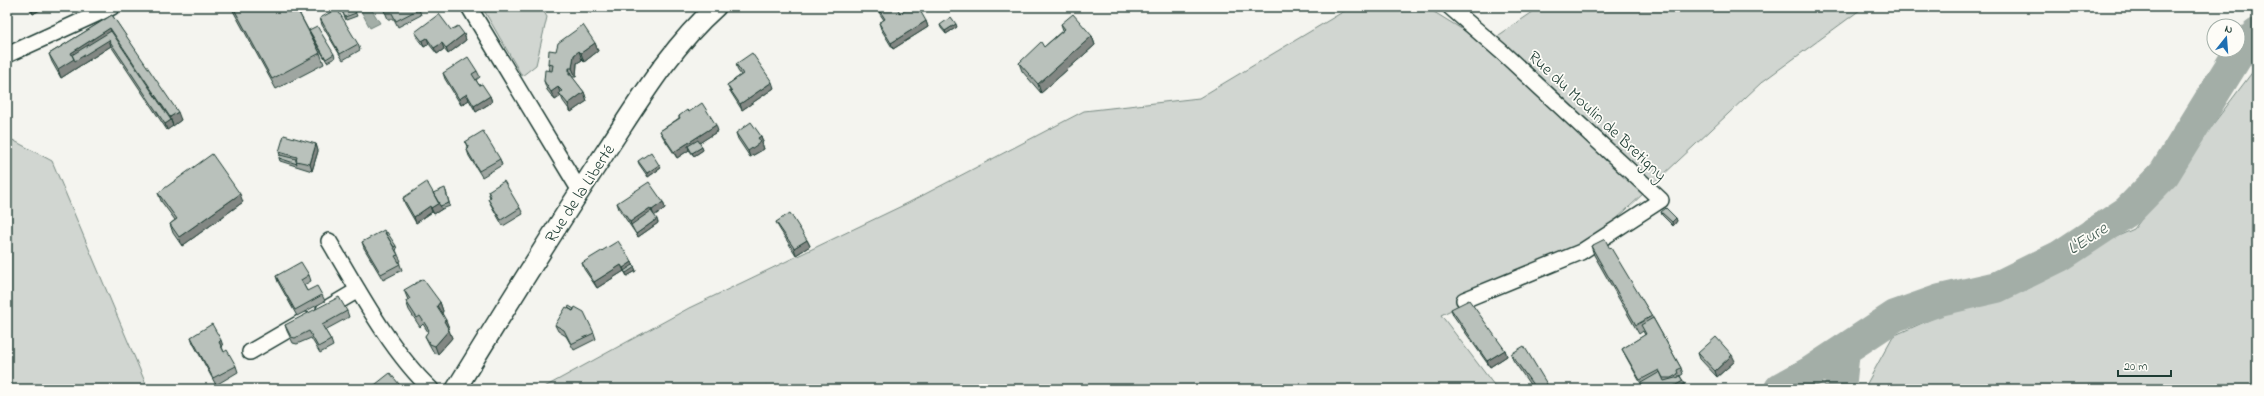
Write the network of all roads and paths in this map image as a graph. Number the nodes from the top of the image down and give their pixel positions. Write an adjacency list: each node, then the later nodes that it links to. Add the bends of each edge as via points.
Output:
1 (112, 7): 5 (street)
2 (469, 7): 6 (street)
3 (716, 7): 6 (street, Rue de la Liberté, via 701,21 650,84)
4 (1450, 7): 9 (street, Rue du Moulin de Bretigny, via 1661,200 1581,252)
5 (7, 55)
6 (580, 191): 12 (street, Rue de la Liberté)
7 (329, 241): 8 (street)
8 (358, 290): 10 (street); 11 (street, via 413,372)
9 (1464, 300)
10 (250, 352)
11 (431, 389)
12 (456, 389)

